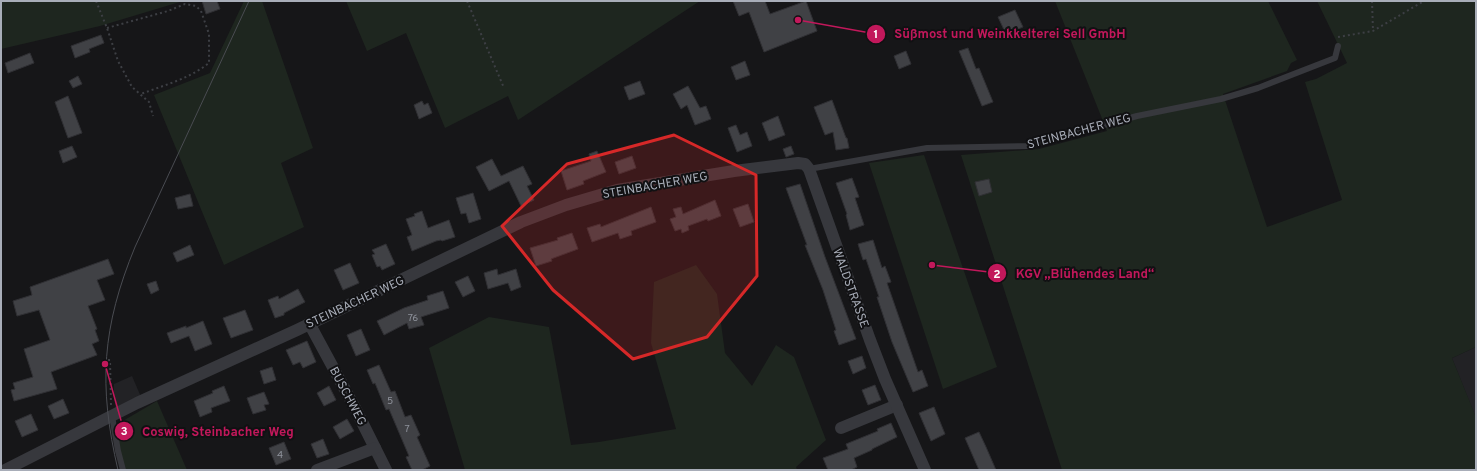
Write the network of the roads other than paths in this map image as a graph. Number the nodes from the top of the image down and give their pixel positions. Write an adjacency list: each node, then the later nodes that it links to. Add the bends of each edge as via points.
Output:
1 (1338, 46): 2 (lane, STEINBACHER WEG, via 1335,58 1258,88 1221,99 1137,116 1028,146 927,148)
2 (808, 169): 3 (street, STEINBACHER WEG, via 805,164 798,163 734,171 617,190 566,205 521,222); 4 (street, WALDSTRASSE, via 870,340)
3 (309, 323): 5 (street, STEINBACHER WEG); 7 (street, BUSCHWEG)
4 (897, 405): 6 (street); 12 (street, WALDSTRASSE)
5 (112, 416): 8 (street, STEINBACHER WEG); 9 (lane)
6 (841, 428)
7 (375, 448): 10 (street); 11 (street, BUSCHWEG)
8 (5, 470)
9 (123, 470)
10 (317, 470)
11 (386, 470)
12 (925, 470)

